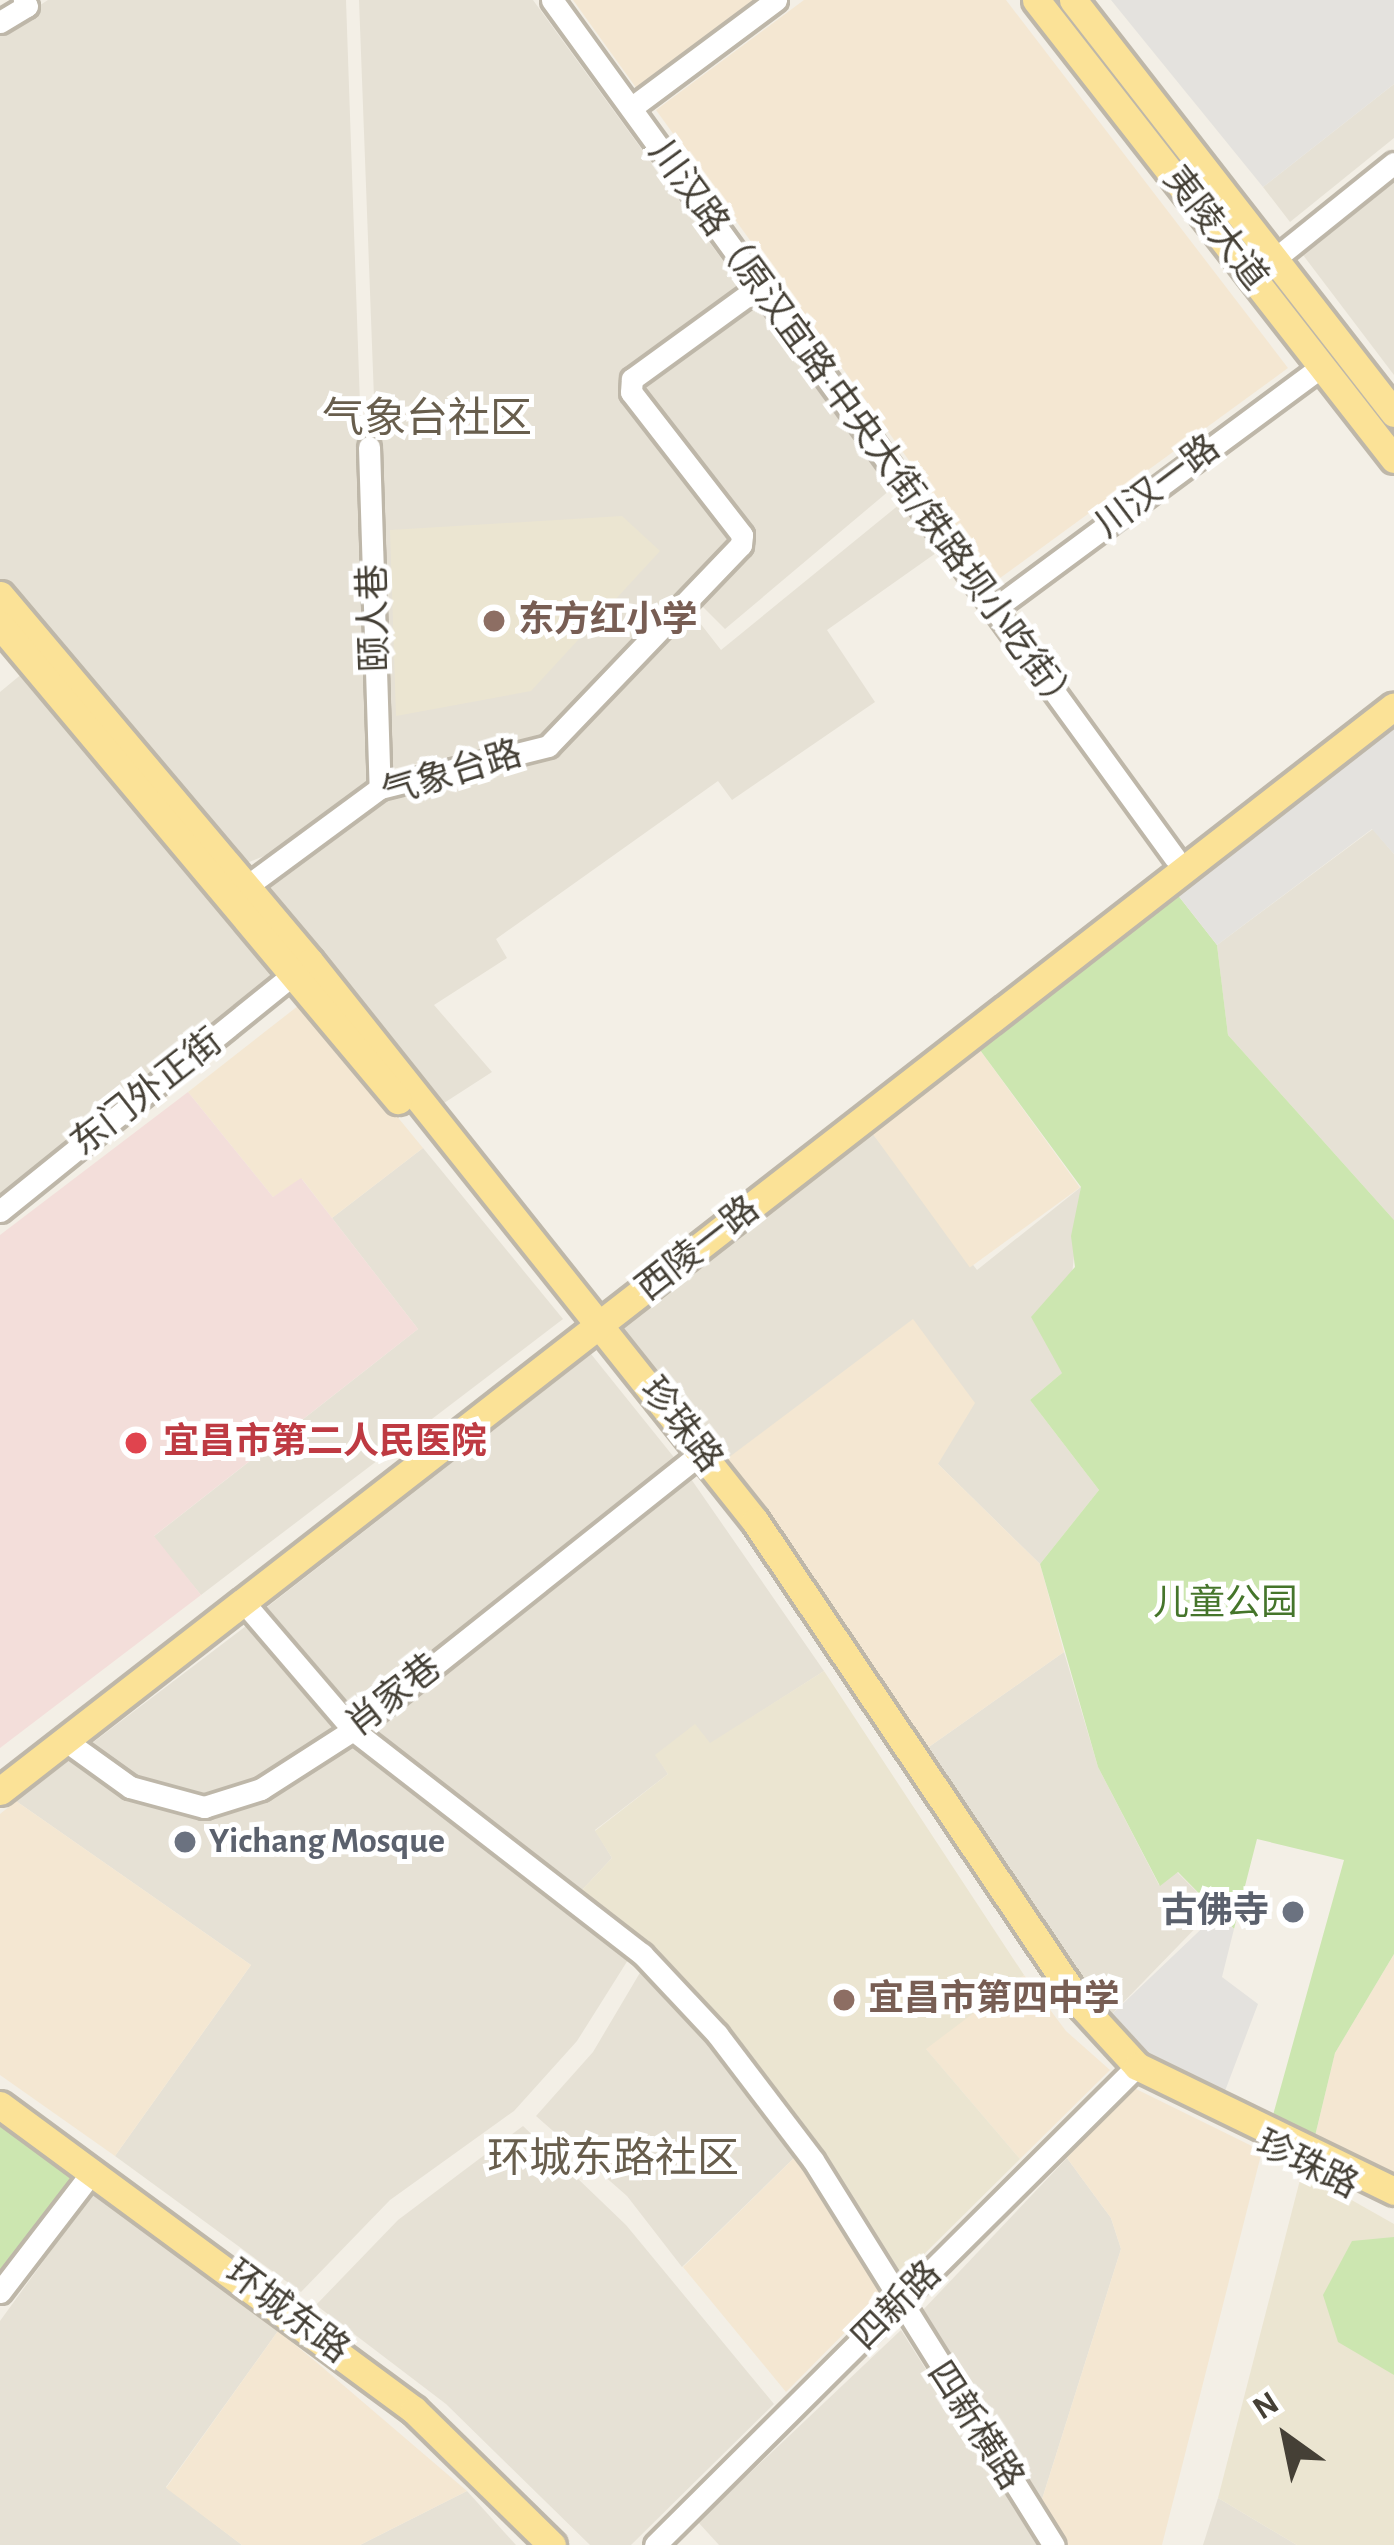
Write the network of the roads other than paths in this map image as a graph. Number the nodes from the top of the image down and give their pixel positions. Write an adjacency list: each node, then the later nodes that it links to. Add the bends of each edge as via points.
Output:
1 (24, 0): 6 (street, via 27,6)
2 (552, 0): 7 (street, 川汉路（原汉宜路·中央大街/铁路坝小吃街）)
3 (776, 0): 7 (street)
4 (1036, 0): 11 (main road, 夷陵大道)
5 (1073, 0): 9 (main road, 夷陵大道)
6 (0, 22)
7 (631, 108): 10 (street, 川汉路（原汉宜路·中央大街/铁路坝小吃街）)
8 (1394, 163): 9 (street)
9 (1277, 257): 12 (main road, 夷陵大道)
10 (760, 286): 16 (street, 川汉路（原汉宜路·中央大街/铁路坝小吃街）); 20 (street, 气象台路, via 632,379 631,392 742,535 740,545 548,746)
11 (1322, 365): 14 (main road, 夷陵大道); 16 (street, 川汉一路)
12 (1394, 413)
13 (369, 447): 20 (street, 颐人巷)
14 (1394, 459)
15 (0, 595): 22 (main road, 珍珠路)
16 (994, 609): 21 (street, 川汉路（原汉宜路·中央大街/铁路坝小吃街）)
17 (0, 625): 23 (main road, 珍珠路)
18 (1394, 690): 21 (main road, 西陵一路)
19 (1394, 706): 25 (main road, 西陵一路)
20 (380, 788): 22 (street, 气象台路)
21 (1175, 858): 25 (main road, 西陵一路)
22 (248, 886): 25 (main road, 珍珠路)
23 (294, 974): 24 (street, 东门外正街); 25 (main road, 珍珠路)
24 (0, 1211)
25 (593, 1324): 26 (main road, 珍珠路); 27 (main road, 西陵一路); 30 (main road, 西陵一路); 32 (main road, 珍珠路, via 754,1521)
26 (691, 1461): 28 (street, 肖家巷); 32 (main road, 珍珠路, via 1070,2015)
27 (246, 1605): 28 (street, 四新横路); 29 (main road, 西陵一路)
28 (353, 1730): 29 (street, 肖家巷, via 261,1789 204,1807 130,1787); 38 (street, 四新横路, via 642,1954 718,2034 813,2160)
29 (66, 1741): 31 (main road, 西陵一路)
30 (0, 1771)
31 (0, 1791)
32 (1131, 2071): 35 (main road, 珍珠路); 36 (main road, 珍珠路); 38 (street, 四新路)
33 (0, 2105): 34 (main road, 环城东路)
34 (92, 2171): 37 (street); 39 (main road, 环城东路, via 414,2410)
35 (1394, 2191)
36 (1394, 2208)
37 (0, 2292)
38 (898, 2306): 40 (street, 四新路); 41 (street, 四新横路)
39 (552, 2545)
40 (655, 2545)
41 (1054, 2545)

